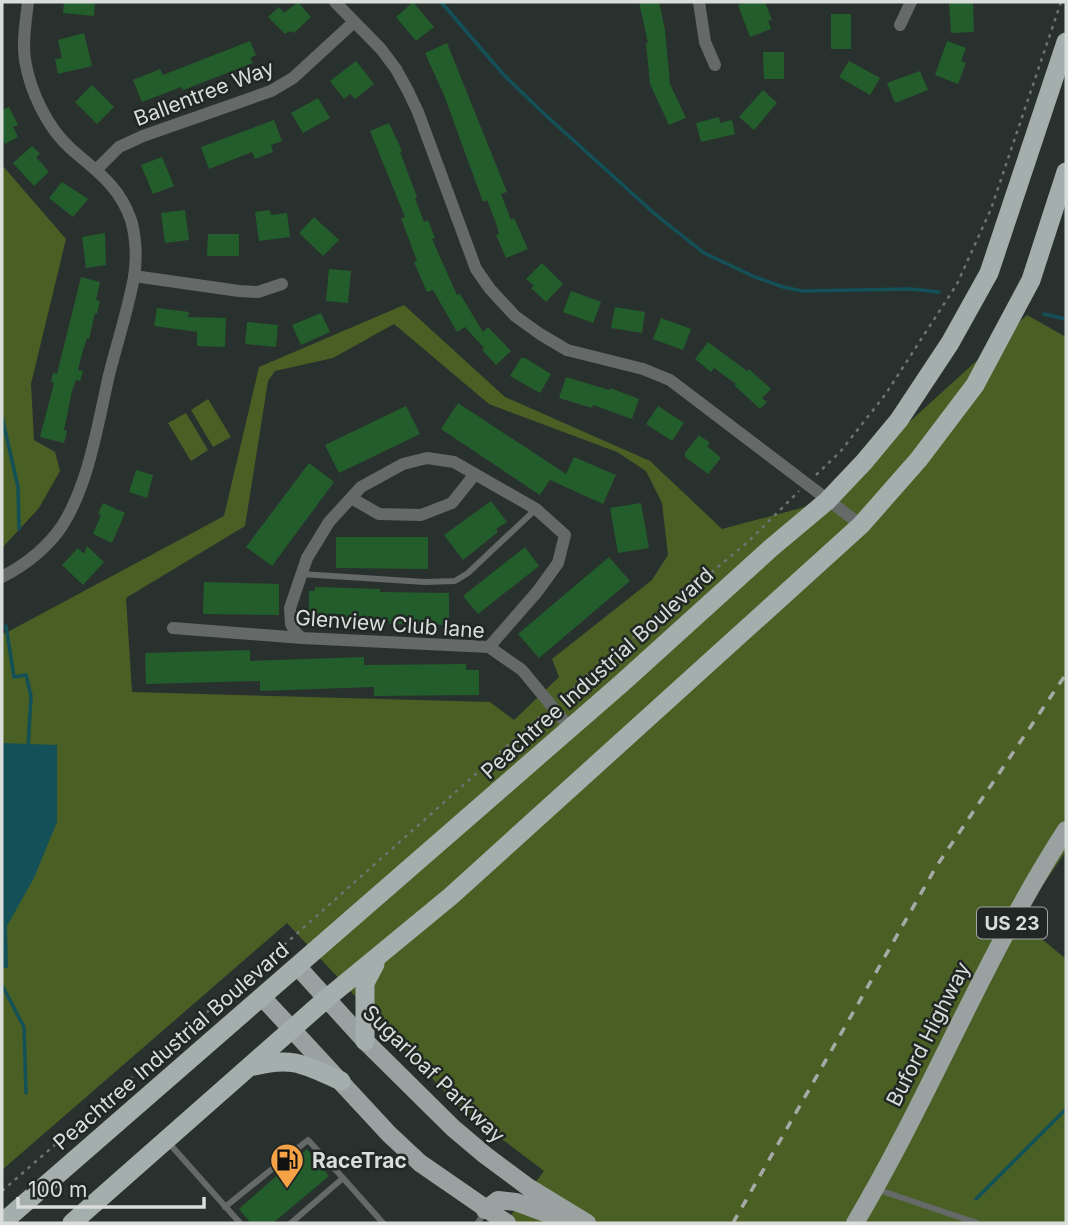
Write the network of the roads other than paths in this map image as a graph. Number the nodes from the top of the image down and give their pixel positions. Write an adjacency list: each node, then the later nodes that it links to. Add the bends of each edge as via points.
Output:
1 (28, 2): 9 (street, via 25,59 38,103 69,147)
2 (335, 2): 5 (street)
3 (699, 2): 8 (street, via 705,42)
4 (911, 2): 6 (street)
5 (354, 22): 9 (street, Ballentree Way, via 293,78 271,91 131,142); 15 (street, via 381,49 402,80 476,269 515,316 567,350 670,380)
6 (900, 25)
7 (1066, 41): 15 (highway, Peachtree Industrial Boulevard, via 989,273 899,420)
8 (715, 65)
9 (97, 169): 11 (street, via 131,220)
10 (1066, 172): 17 (highway, via 1031,280 975,385)
11 (134, 276): 12 (street, via 239,291 258,292); 19 (street, via 88,464 72,505 44,547)
12 (282, 285)
13 (475, 474): 14 (street, via 454,462 427,458 403,464 361,487); 14 (street, via 452,503 421,515 379,514); 16 (street)
14 (351, 498): 18 (street, via 329,522)
15 (827, 500): 17 (street); 23 (highway, Peachtree Industrial Boulevard)
16 (536, 509): 18 (lane, via 455,581); 22 (street, via 565,535 558,563)
17 (861, 525): 25 (highway)
18 (301, 574): 21 (street, via 290,608 291,624)
19 (2, 577)
20 (173, 628): 21 (street, Glenview Club lane)
21 (302, 638): 22 (street, Glenview Club lane)
22 (489, 647): 23 (street, Glenview Club lane, via 522,670)
23 (570, 729): 26 (highway, Peachtree Industrial Boulevard)
24 (1066, 830): 35 (main road, Buford Highway / US 23, via 968,1003)
25 (378, 957): 28 (highway); 30 (highway, via 365,983)
26 (297, 966): 27 (highway, Peachtree Industrial Boulevard); 28 (main road, Sugarloaf Parkway)
27 (261, 997): 29 (main road); 38 (highway, Peachtree Industrial Boulevard)
28 (326, 999): 29 (highway); 30 (main road, Sugarloaf Parkway)
29 (293, 1029): 31 (highway); 32 (main road)
30 (365, 1041): 45 (main road, Sugarloaf Parkway, via 485,1155)
31 (250, 1068): 32 (highway, via 276,1060 298,1062); 33 (highway)
32 (341, 1081): 37 (main road, via 389,1134)
33 (167, 1141): 36 (lane); 39 (highway)
34 (343, 1178): 36 (lane, via 308,1140); 41 (lane); 42 (lane)
35 (876, 1188): 46 (main road, Buford Highway / US 23); 47 (lane)
36 (225, 1207): 40 (lane)
37 (482, 1217): 43 (main road); 44 (main road, via 498,1200)
38 (2, 1223)
39 (72, 1223)
40 (240, 1223)
41 (291, 1223)
42 (383, 1223)
43 (507, 1223)
44 (573, 1223)
45 (587, 1223)
46 (855, 1223)
47 (977, 1223)

